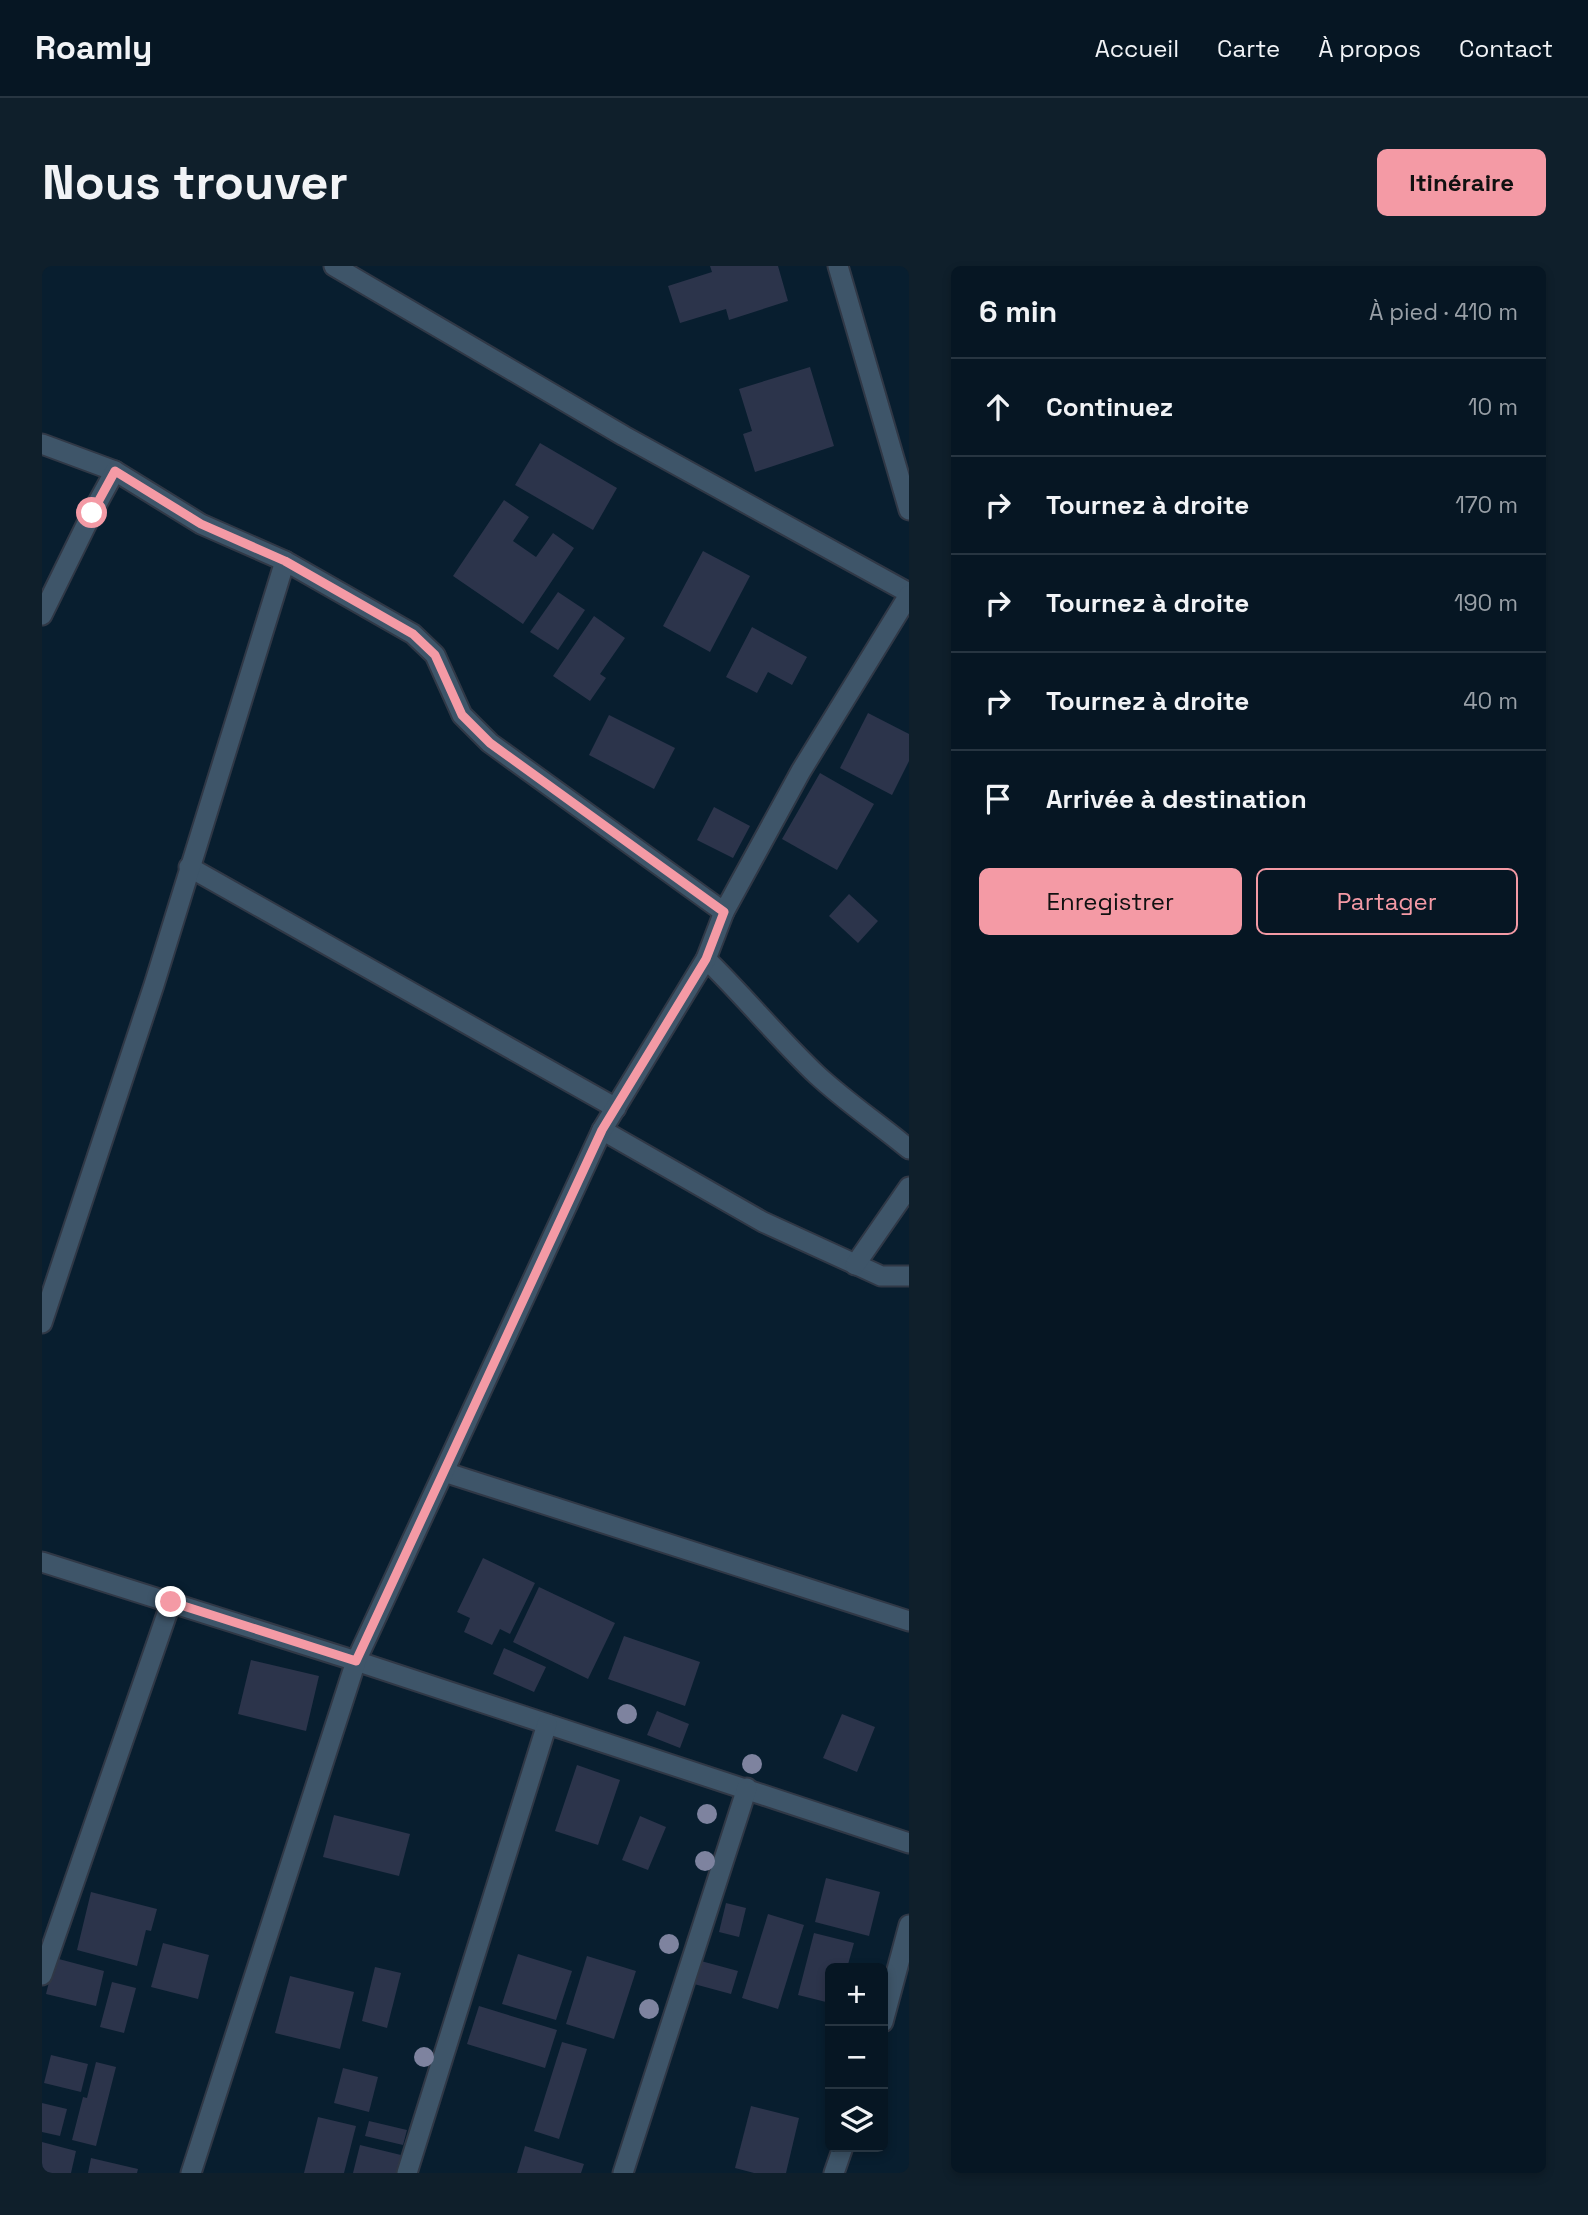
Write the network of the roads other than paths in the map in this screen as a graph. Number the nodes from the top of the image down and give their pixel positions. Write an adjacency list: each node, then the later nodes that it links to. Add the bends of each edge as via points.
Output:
1 (334, 266): 8 (street, via 624,436)
2 (838, 266): 4 (street)
3 (42, 444): 5 (street)
4 (901, 453): 6 (street)
5 (115, 471): 7 (street, via 201,524); 9 (street)
6 (909, 510)
7 (285, 561): 10 (street); 11 (street, via 413,634 435,655 462,715 490,743)
8 (909, 594): 11 (street, via 801,771)
9 (42, 615)
10 (189, 867): 13 (street); 19 (street)
11 (724, 912): 12 (street)
12 (706, 959): 13 (street); 15 (street, via 818,1076)
13 (616, 1108): 14 (street)
14 (602, 1130): 17 (street, via 762,1222); 20 (street)
15 (909, 1149)
16 (909, 1188): 17 (street)
17 (855, 1265): 18 (street, via 881,1276)
18 (909, 1276)
19 (42, 1323)
20 (444, 1472): 23 (street); 24 (street)
21 (42, 1562): 22 (street)
22 (171, 1602): 24 (street); 29 (street)
23 (909, 1621)
24 (356, 1661): 25 (street); 32 (street)
25 (547, 1724): 26 (street); 33 (street)
26 (747, 1788): 27 (street); 34 (street)
27 (909, 1843)
28 (909, 1925): 30 (street)
29 (42, 1975)
30 (888, 2003)
31 (841, 2152): 35 (street)
32 (191, 2173)
33 (407, 2173)
34 (623, 2173)
35 (834, 2173)

